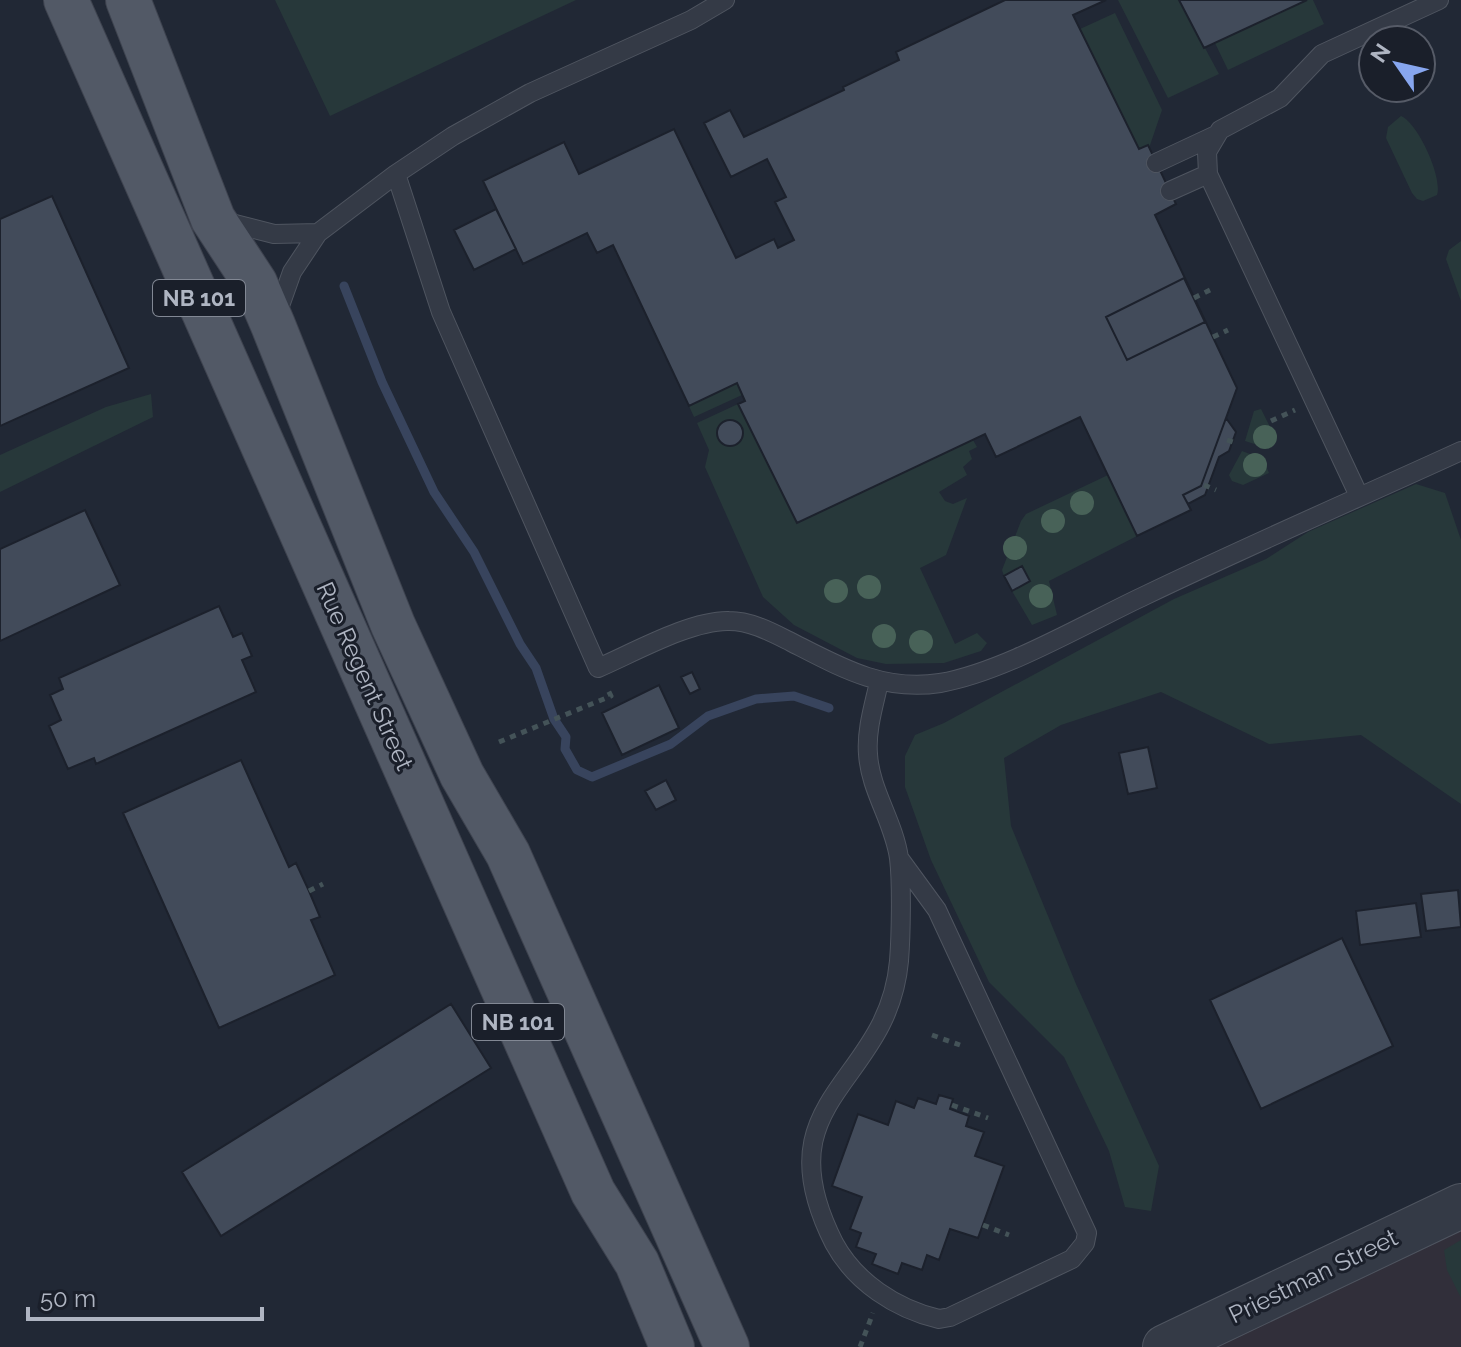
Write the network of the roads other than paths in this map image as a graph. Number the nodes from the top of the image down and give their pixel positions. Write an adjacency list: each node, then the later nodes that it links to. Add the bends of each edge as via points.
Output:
1 (66, 0): 5 (main road, Rue Regent Street / NB 101)
2 (128, 0): 6 (main road, NB 101)
3 (725, 0): 9 (lane, via 530,93)
4 (1439, 0): 7 (lane, via 1322,54 1280,98)
5 (91, 53): 6 (main road, via 107,55 135,71); 17 (main road, Rue Regent Street / NB 101)
6 (167, 108): 12 (main road, NB 101)
7 (1216, 135): 8 (lane); 10 (lane, via 1207,152)
8 (1156, 163)
9 (396, 174): 13 (lane); 19 (lane, via 441,312 598,668 725,621 764,629)
10 (1208, 174): 11 (lane); 16 (lane)
11 (1170, 191)
12 (213, 219): 13 (lane, via 271,234); 14 (main road, Rue Regent Street / NB 101, via 255,283)
13 (318, 233): 14 (lane, via 292,272)
14 (273, 325): 18 (main road, Rue Regent Street / NB 101)
15 (1461, 451): 16 (lane)
16 (1359, 496): 19 (lane, via 974,673 910,686)
17 (308, 543): 18 (main road, via 343,555); 22 (main road, Rue Regent Street / NB 101, via 593,1192 637,1263)
18 (393, 625): 23 (main road, Rue Regent Street / NB 101, via 462,775 508,854)
19 (879, 682): 20 (lane, via 868,755)
20 (899, 858): 20 (lane, via 899,961 892,1005 869,1048 825,1107 810,1169 828,1231 859,1278 939,1319 1072,1259 1087,1233 937,910)
21 (1461, 1206): 24 (street, Priestman Street)
22 (672, 1347)
23 (727, 1347)
24 (1165, 1347)

